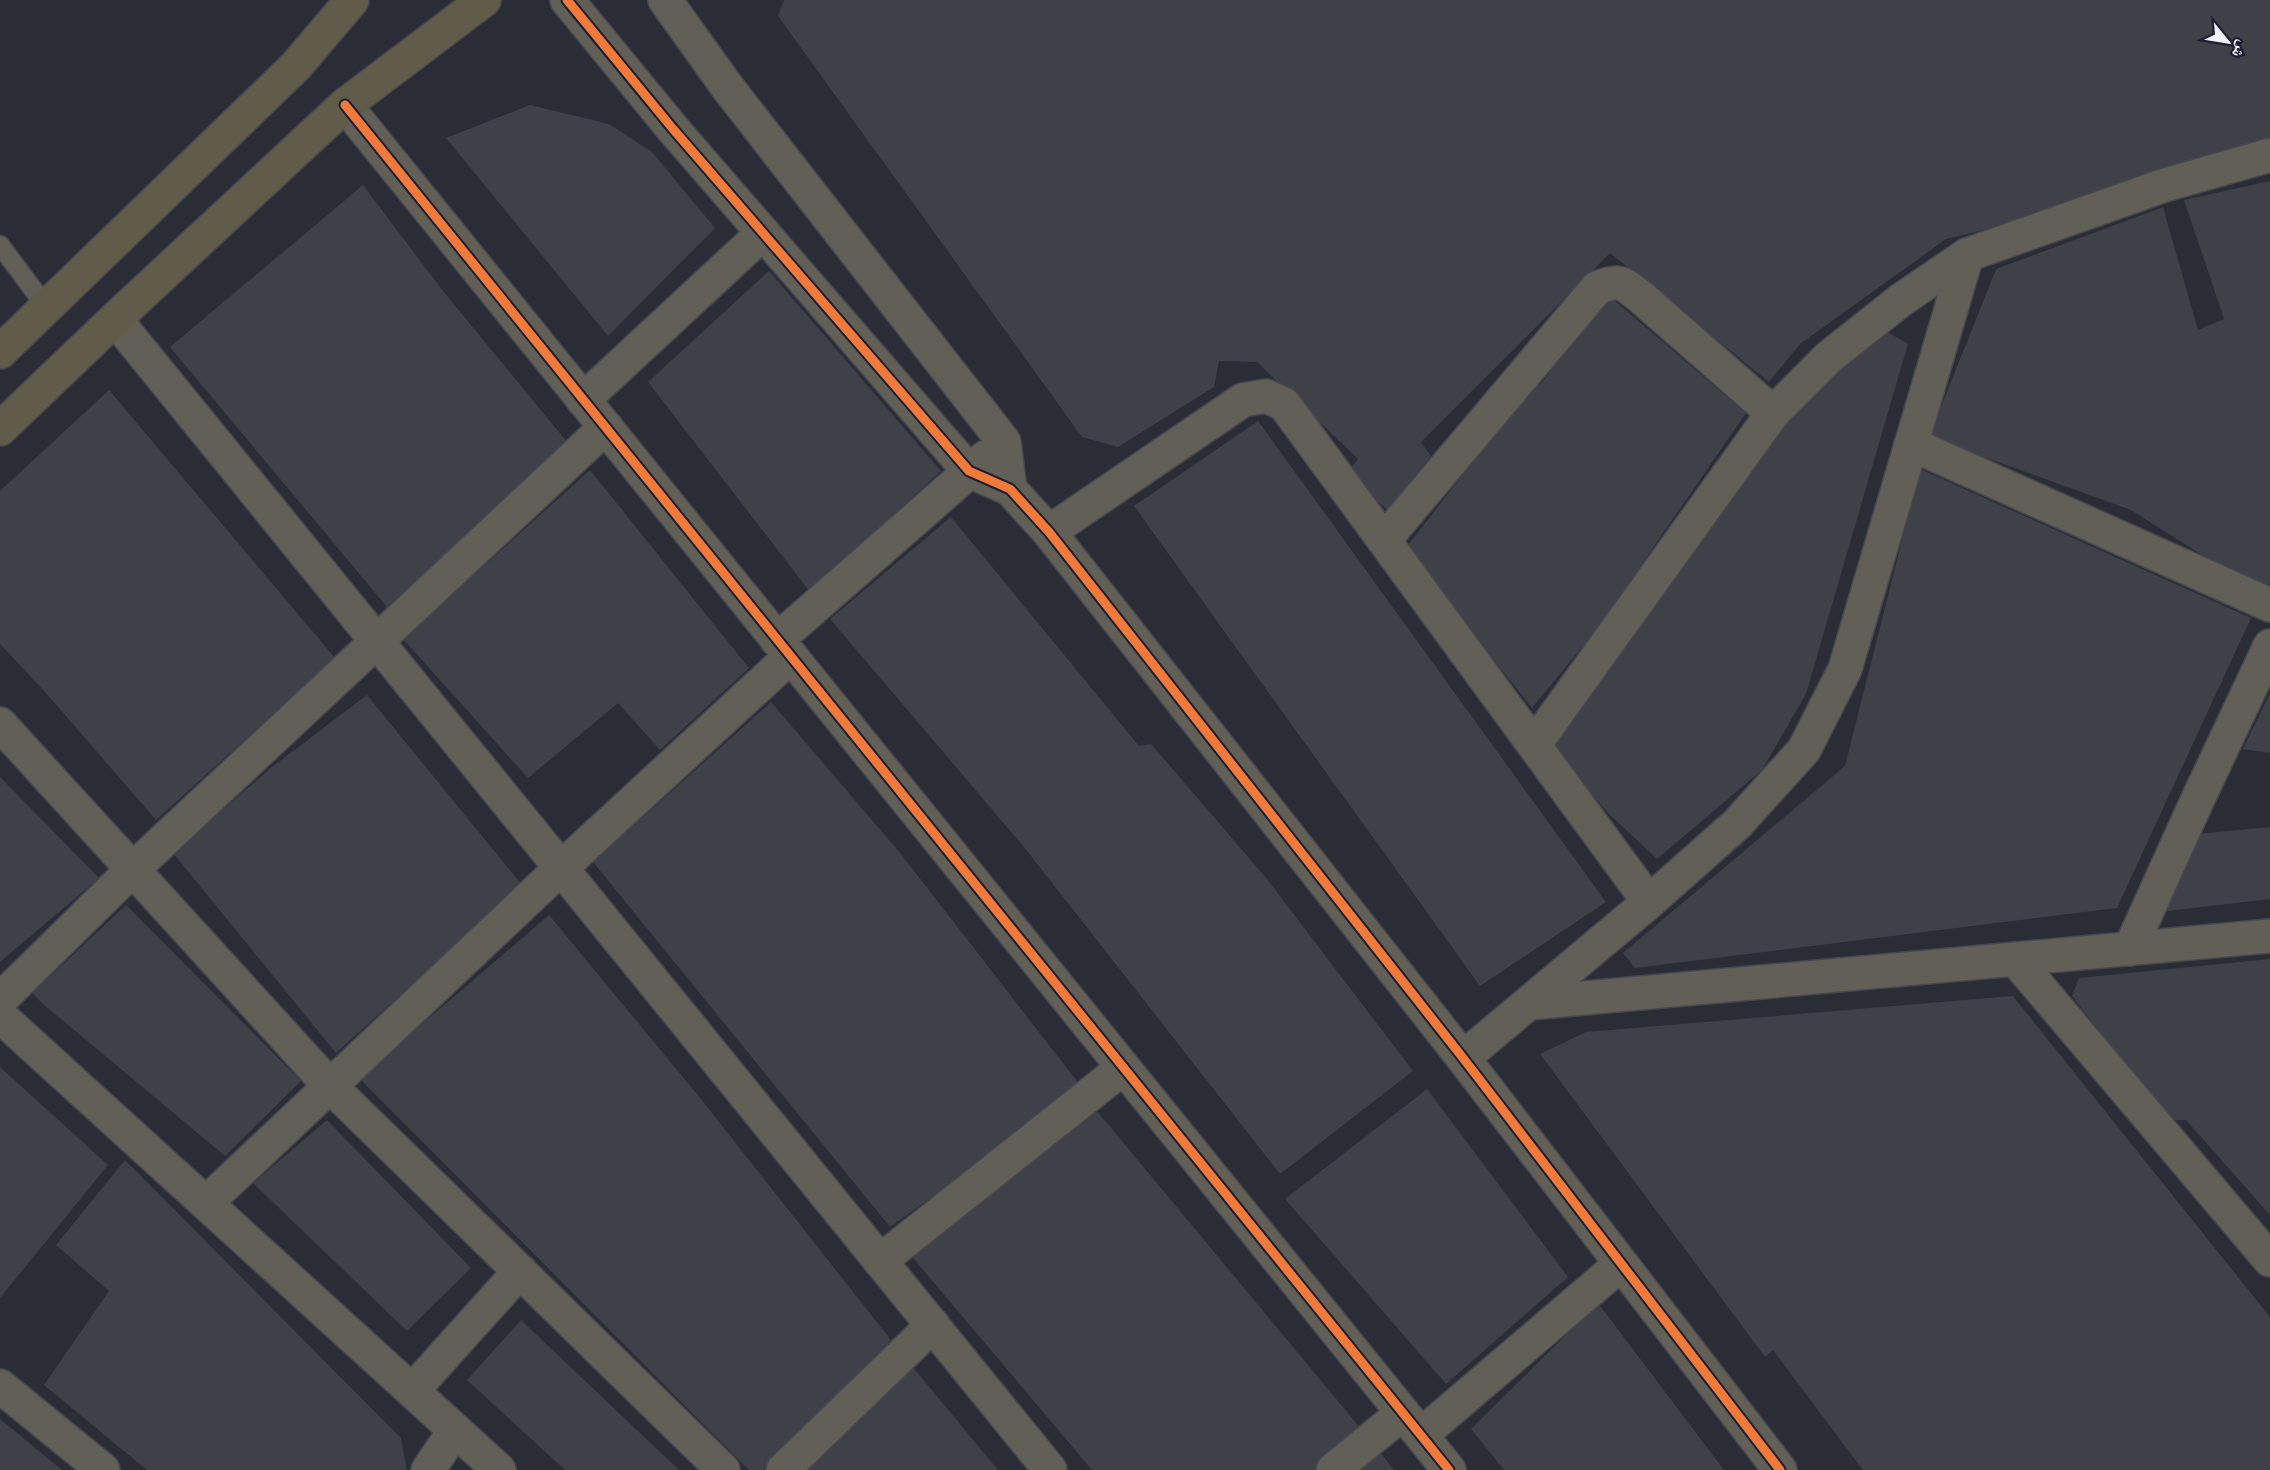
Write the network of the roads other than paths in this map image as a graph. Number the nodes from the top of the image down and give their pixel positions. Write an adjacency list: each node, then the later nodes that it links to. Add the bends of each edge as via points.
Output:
1 (352, 0): 10 (main road, via 296,66)
2 (484, 0): 5 (main road)
3 (567, 0): 7 (street)
4 (665, 0): 17 (street)
5 (345, 105): 11 (main road); 13 (street)
6 (2270, 155): 9 (street, via 2165,185)
7 (764, 234): 13 (street); 19 (street)
8 (0, 244): 10 (lane)
9 (1967, 255): 14 (street, via 1838,350); 18 (street)
10 (46, 308): 12 (main road)
11 (115, 319): 16 (main road); 24 (street)
12 (0, 352)
13 (583, 400): 15 (street)
14 (1773, 413): 22 (street, via 1642,298 1624,284 1611,282 1597,288); 28 (street)
15 (606, 427): 24 (street); 26 (street)
16 (0, 429)
17 (1004, 442): 19 (street); 20 (street)
18 (1911, 444): 23 (street); 31 (street, via 1845,669 1804,750 1737,824)
19 (969, 471): 20 (street); 26 (street)
20 (1010, 489): 21 (street)
21 (1050, 532): 22 (street, via 1243,400 1266,396 1284,404); 38 (street)
22 (1385, 539): 28 (street)
23 (2270, 605)
24 (376, 641): 29 (street); 30 (street)
25 (2270, 646): 33 (street)
26 (784, 648): 29 (street); 39 (street)
27 (0, 724): 30 (street)
28 (1534, 746): 31 (street)
29 (561, 868): 40 (street); 43 (street)
30 (132, 870): 35 (street); 40 (street)
31 (1649, 902): 36 (street)
32 (2270, 936): 33 (street)
33 (2130, 950): 34 (street)
34 (2016, 960): 36 (street); 42 (street)
35 (0, 1000)
36 (1530, 1003): 38 (street)
37 (0, 1016): 41 (street)
38 (1463, 1058): 44 (street)
39 (1123, 1068): 43 (street); 49 (street)
40 (330, 1086): 41 (street); 45 (street)
41 (206, 1203): 48 (street)
42 (2270, 1260)
43 (880, 1261): 46 (street)
44 (1621, 1264): 49 (street); 59 (street)
45 (520, 1271): 48 (street); 54 (street)
46 (933, 1325): 55 (street); 56 (street)
47 (0, 1386): 51 (street)
48 (412, 1391): 50 (street)
49 (1412, 1424): 57 (street); 58 (street)
50 (455, 1430): 52 (street); 53 (street)
51 (103, 1470)
52 (428, 1470)
53 (499, 1470)
54 (723, 1470)
55 (783, 1470)
56 (1050, 1470)
57 (1333, 1470)
58 (1449, 1470)
59 (1780, 1470)

